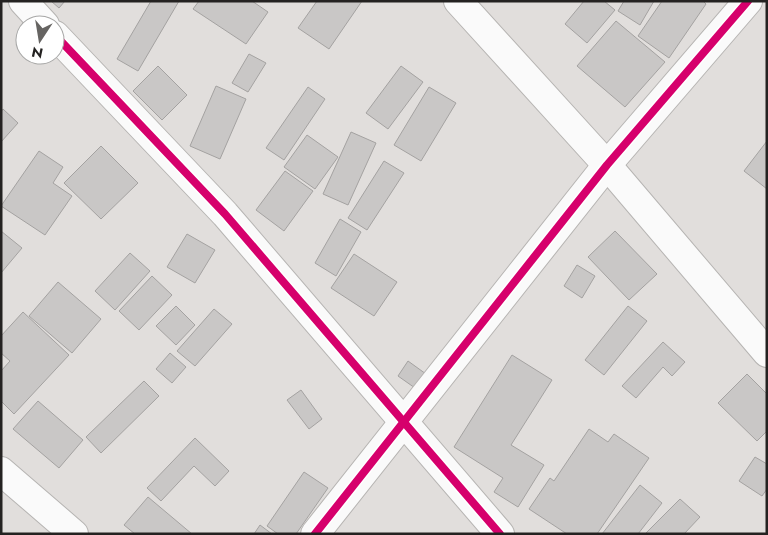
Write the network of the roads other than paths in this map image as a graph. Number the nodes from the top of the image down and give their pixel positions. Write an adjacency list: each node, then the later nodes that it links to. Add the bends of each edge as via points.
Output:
1 (23, 1): 4 (street)
2 (458, 1): 6 (street)
3 (748, 1): 6 (street)
4 (36, 15)
5 (65, 46): 8 (street, via 225,214)
6 (607, 165): 7 (street); 8 (street)
7 (767, 353)
8 (404, 421): 11 (street); 12 (street)
9 (1, 471): 10 (street)
10 (74, 534)
11 (315, 534)
12 (500, 534)

